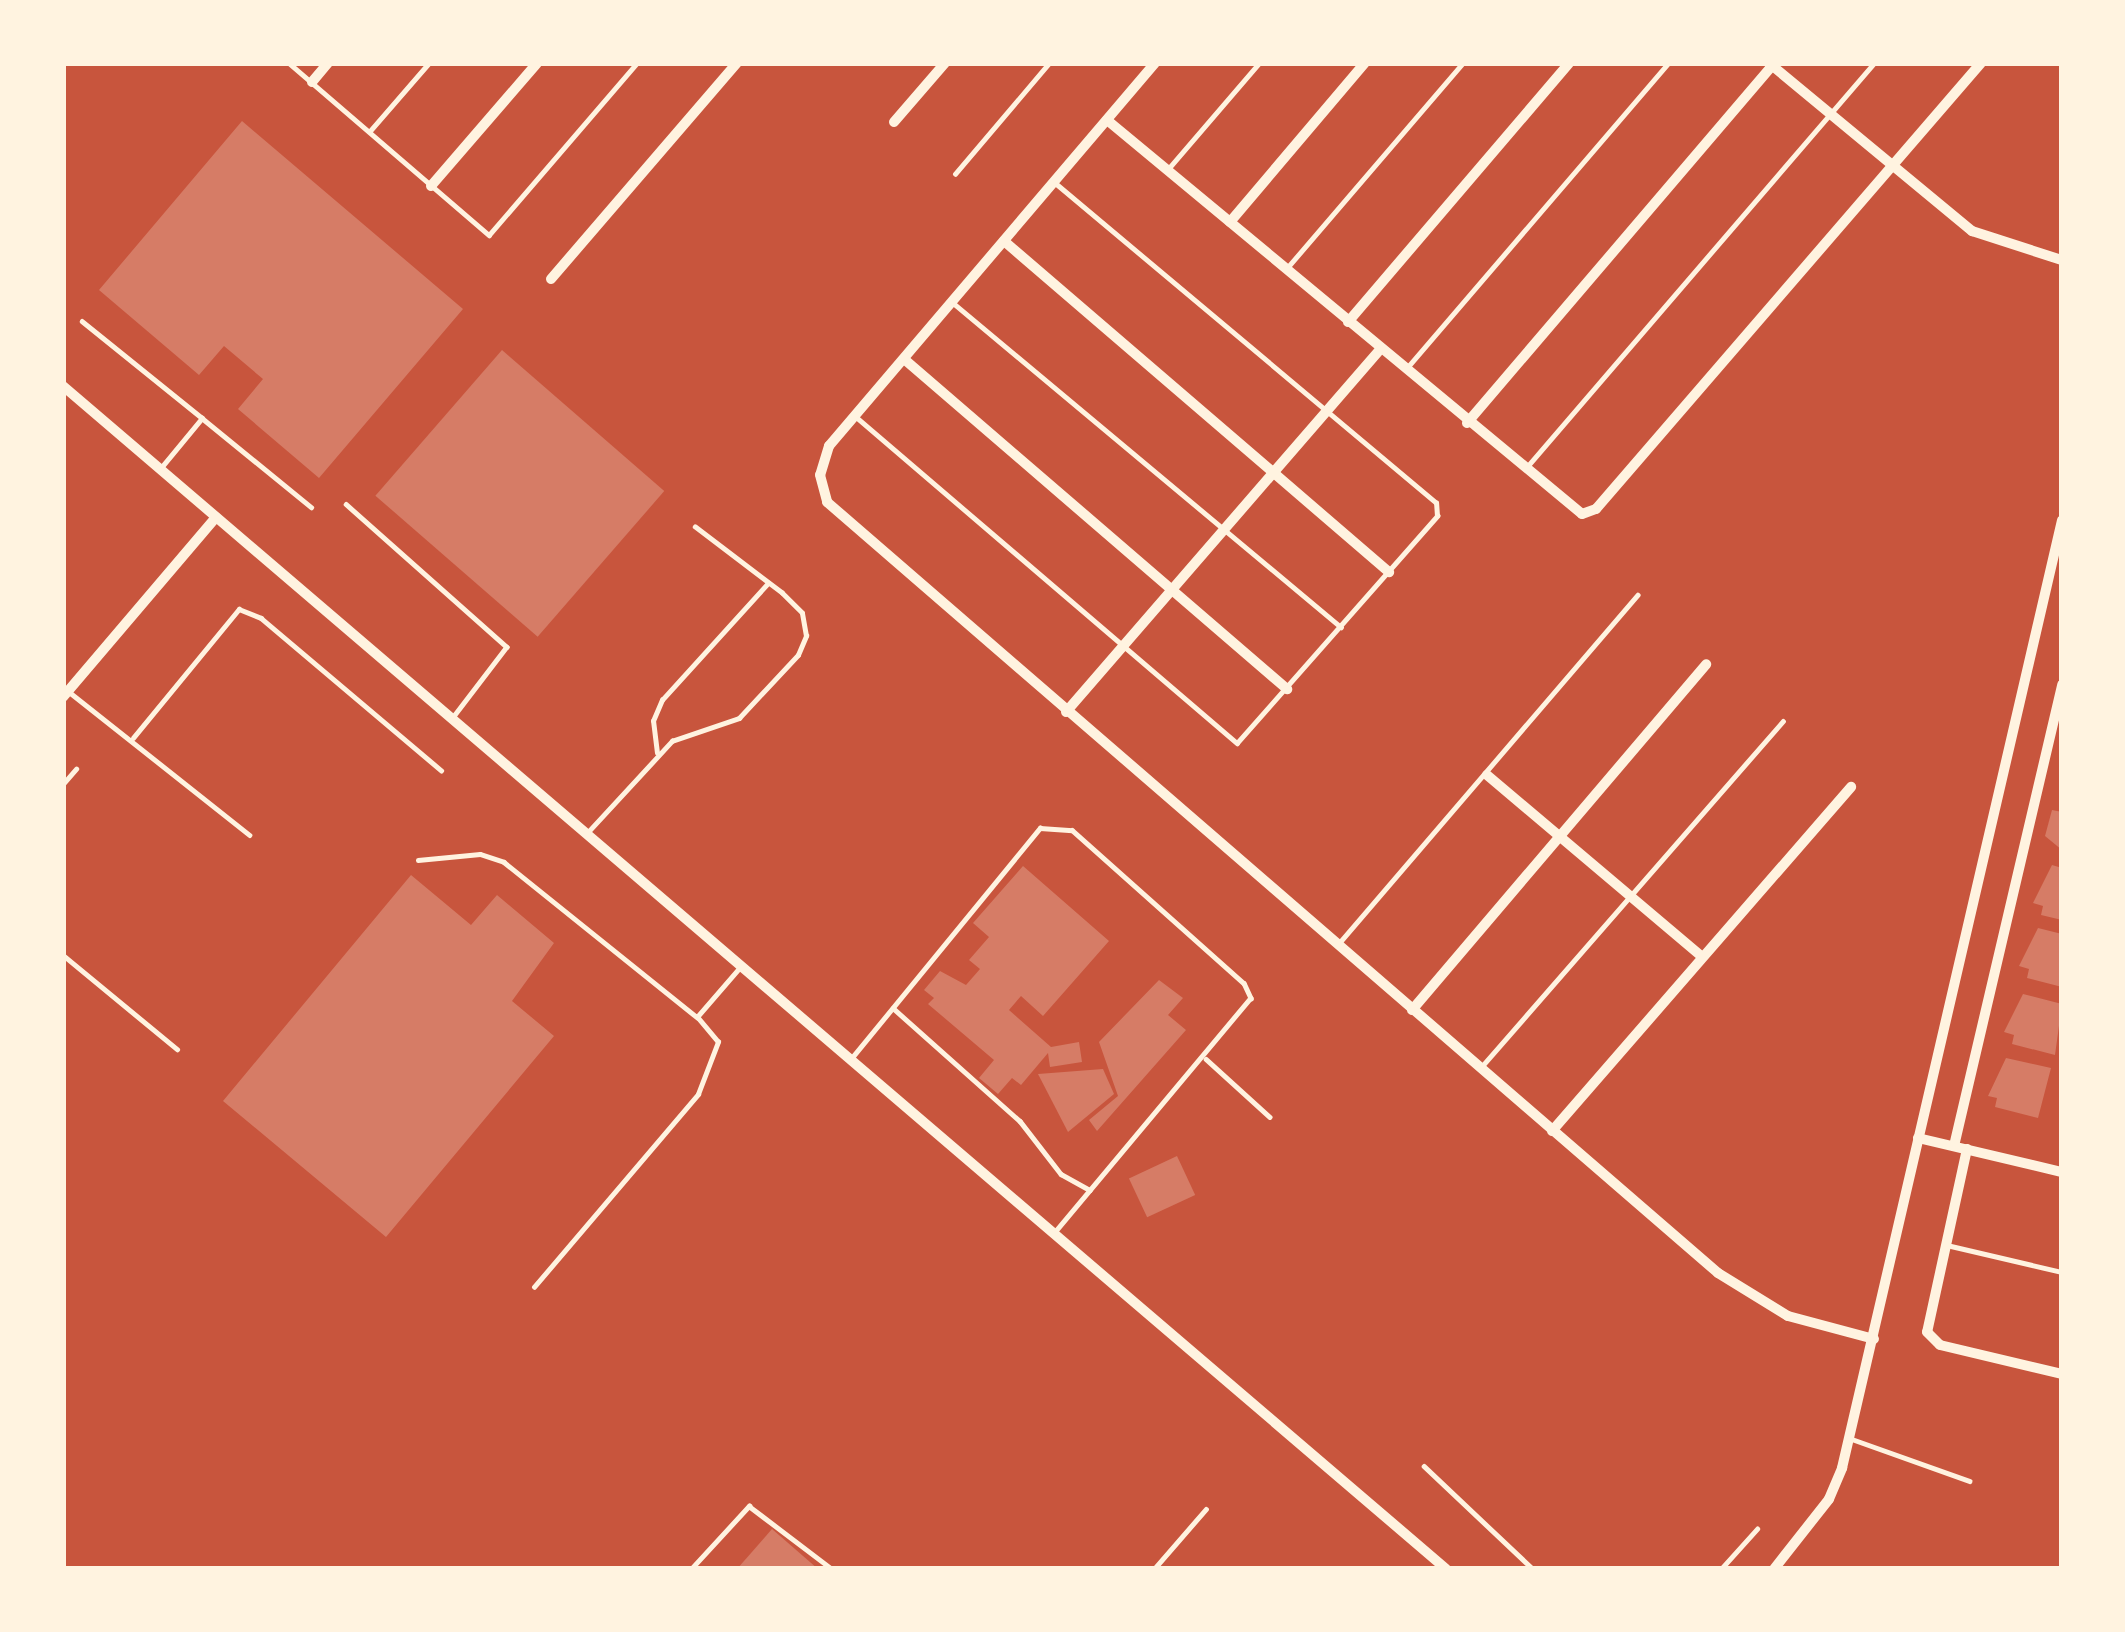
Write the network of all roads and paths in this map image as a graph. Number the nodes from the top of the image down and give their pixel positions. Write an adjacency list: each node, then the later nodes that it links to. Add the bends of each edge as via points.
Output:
1 (289, 63): 18 (lane)
2 (328, 63): 18 (street)
3 (429, 63): 22 (lane)
4 (537, 63): 27 (street)
5 (637, 63): 27 (lane, via 489,235)
6 (737, 63): 32 (street)
7 (945, 63): 21 (street)
8 (1049, 63): 25 (lane)
9 (1155, 63): 20 (street)
10 (1259, 63): 24 (lane)
11 (1365, 63): 28 (street)
12 (1463, 63): 31 (lane)
13 (1569, 63): 35 (street)
14 (1668, 63): 38 (lane)
15 (1874, 63): 19 (lane)
16 (1981, 63): 23 (street)
17 (1772, 64): 19 (street); 43 (street)
18 (312, 82): 22 (lane)
19 (1831, 115): 23 (street); 46 (lane)
20 (1107, 120): 24 (street); 26 (street)
21 (894, 122)
22 (369, 132): 27 (lane)
23 (1891, 167): 30 (street, via 1972,231); 46 (street, via 1596,509 1582,514)
24 (1168, 170): 28 (street)
25 (955, 174)
26 (1054, 182): 29 (street); 40 (lane)
27 (431, 186)
28 (1230, 222): 31 (street)
29 (1004, 241): 33 (street); 45 (street)
30 (2062, 260)
31 (1287, 269): 35 (street)
32 (551, 279)
33 (952, 302): 37 (street); 52 (lane)
34 (82, 321): 42 (lane)
35 (1348, 322): 36 (street)
36 (1380, 349): 38 (street); 40 (street)
37 (904, 359): 41 (street); 55 (street)
38 (1405, 370): 43 (street)
39 (63, 386): 44 (street)
40 (1328, 410): 45 (street); 53 (lane, via 1439,510)
41 (854, 416): 58 (lane); 63 (street, via 823,462 827,502)
42 (202, 418): 44 (lane); 48 (lane)
43 (1467, 423): 46 (street)
44 (160, 469): 49 (street)
45 (1274, 472): 52 (street); 53 (street)
46 (1523, 472)
47 (346, 505): 64 (lane, via 507,647)
48 (311, 507)
49 (216, 517): 62 (street); 64 (street)
50 (2062, 520): 91 (street)
51 (695, 527): 54 (lane)
52 (1224, 529): 55 (street); 57 (lane)
53 (1389, 572): 57 (lane)
54 (768, 583): 67 (lane, via 662,700 653,722); 67 (lane, via 802,613 798,656 740,718)
55 (1172, 589): 58 (street); 61 (street)
56 (1637, 595): 70 (lane)
57 (1341, 627): 61 (lane)
58 (1121, 648): 61 (lane, via 1238,743); 63 (street)
59 (1706, 664): 75 (street)
60 (2062, 684): 92 (street)
61 (1287, 689)
62 (65, 691): 66 (lane)
63 (1066, 712): 78 (street)
64 (452, 719): 73 (street)
65 (1783, 721): 77 (lane)
66 (133, 737): 69 (lane, via 239,609 261,618); 74 (lane)
67 (657, 753): 73 (lane)
68 (76, 769): 71 (lane)
69 (442, 770)
70 (1487, 775): 75 (street); 78 (lane)
71 (63, 784)
72 (1852, 787): 80 (street)
73 (586, 834): 81 (street)
74 (250, 836)
75 (1562, 837): 77 (street); 83 (street)
76 (418, 860): 84 (lane, via 480,854 504,862)
77 (1632, 894): 80 (street); 88 (lane)
78 (1338, 944): 83 (street)
79 (63, 955): 85 (lane)
80 (1701, 956): 90 (street)
81 (741, 966): 84 (lane); 87 (street)
82 (893, 1008): 86 (lane, via 1040,829 1054,825 1072,830 1244,982 1246,1012); 87 (lane); 94 (lane, via 1020,1121 1061,1174)
83 (1412, 1010): 88 (street)
84 (697, 1017): 98 (lane, via 718,1042 706,1080)
85 (177, 1049)
86 (1205, 1059): 89 (lane); 94 (lane)
87 (850, 1060): 95 (street)
88 (1478, 1070): 90 (street)
89 (1270, 1118)
90 (1552, 1131): 99 (street, via 1752,1295 1788,1316)
91 (1918, 1138): 92 (street); 99 (street)
92 (1960, 1147): 93 (street); 96 (street)
93 (2062, 1172)
94 (1091, 1191): 95 (lane)
95 (1054, 1233): 109 (street)
96 (1942, 1244): 97 (lane); 100 (street, via 1925,1323 1931,1340)
97 (2062, 1272)
98 (534, 1287)
99 (1874, 1339): 101 (street)
100 (2062, 1374)
101 (1849, 1438): 103 (lane); 112 (street, via 1828,1499)
102 (1424, 1466): 110 (lane)
103 (1970, 1480)
104 (1206, 1509): 108 (lane)
105 (1757, 1528): 111 (lane)
106 (691, 1569): 107 (lane, via 749,1506)
107 (832, 1569)
108 (1154, 1569)
109 (1446, 1569)
110 (1533, 1569)
111 (1721, 1569)
112 (1774, 1569)

